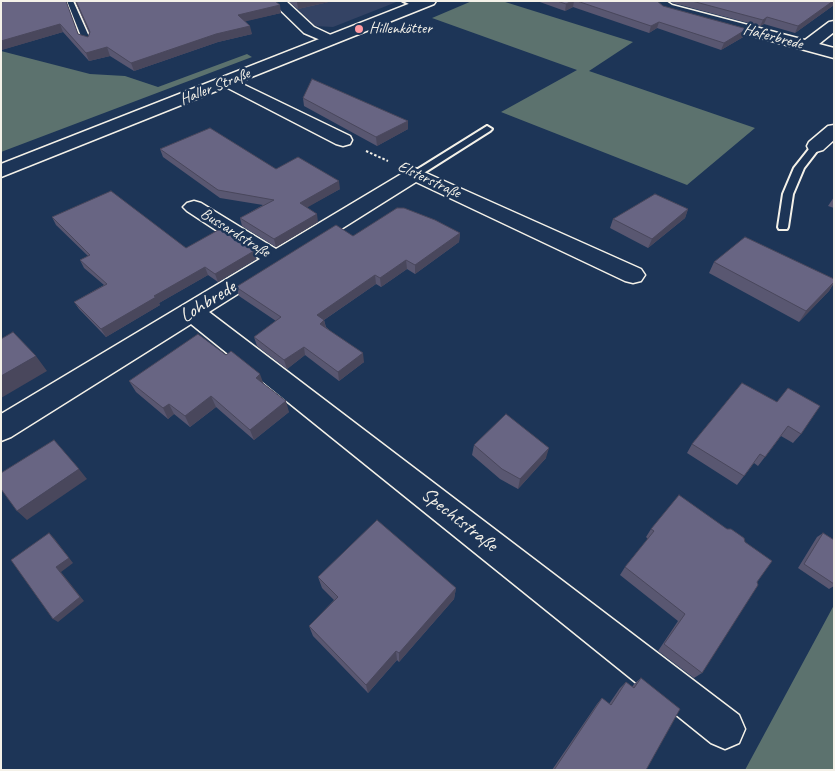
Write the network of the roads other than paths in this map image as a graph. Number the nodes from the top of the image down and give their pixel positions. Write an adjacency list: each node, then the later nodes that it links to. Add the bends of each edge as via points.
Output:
1 (70, 1): 7 (lane)
2 (278, 1): 6 (street, via 310,30)
3 (656, 2): 8 (street, Haferbrede, via 667,8)
4 (417, 3): 6 (street, Haller Straße)
5 (834, 25): 8 (street)
6 (330, 40): 10 (street, Haller Straße)
7 (87, 41)
8 (807, 46): 9 (street, Haferbrede)
9 (834, 53)
10 (228, 82): 13 (street); 15 (street, Haller Straße)
11 (487, 129): 16 (lane)
12 (834, 130): 14 (street)
13 (343, 140)
14 (816, 146): 18 (lane, via 799,168 788,194)
15 (1, 171)
16 (415, 174): 19 (street, Lohbrede); 20 (street, Elsterstraße)
17 (194, 207): 19 (street, Bussardstraße)
18 (783, 226)
19 (276, 259): 21 (street, Lohbrede)
20 (633, 275)
21 (192, 312): 22 (street, Lohbrede); 23 (street, Spechtstraße)
22 (1, 429)
23 (725, 729)

